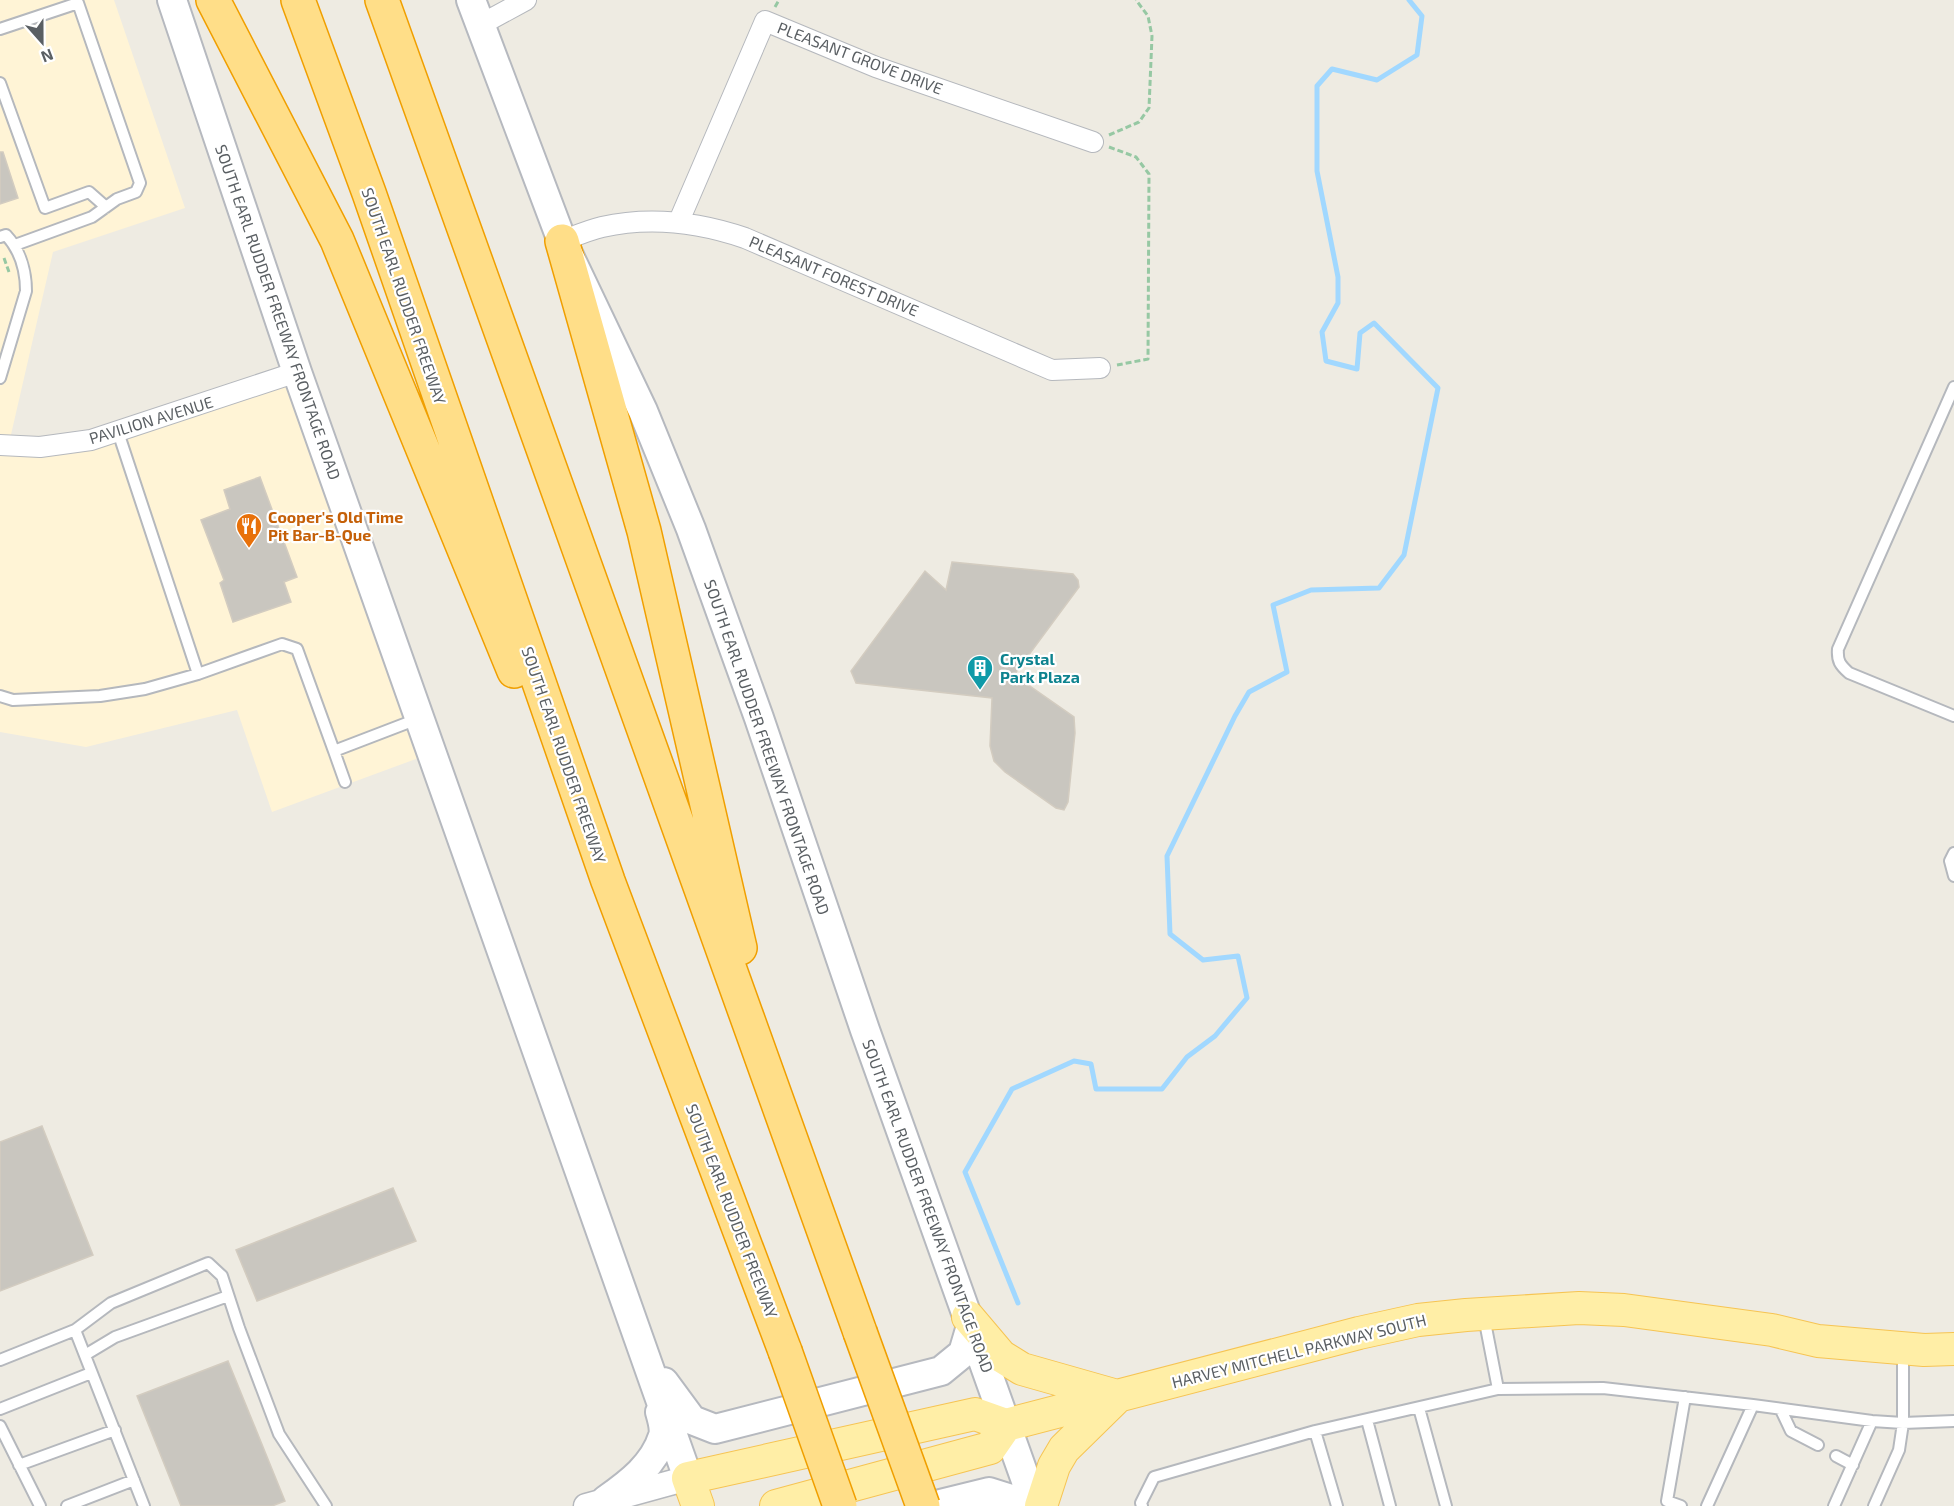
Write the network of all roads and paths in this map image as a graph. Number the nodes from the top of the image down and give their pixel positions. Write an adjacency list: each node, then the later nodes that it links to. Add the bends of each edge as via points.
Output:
1 (172, 0): 19 (main road, SOUTH EARL RUDDER FREEWAY FRONTAGE ROAD)
2 (213, 0): 32 (highway, via 338,240 574,820)
3 (298, 0): 32 (highway, SOUTH EARL RUDDER FREEWAY)
4 (382, 0): 33 (highway)
5 (526, 0): 7 (street)
6 (1136, 0): 10 (path, via 1148,16 1152,36 1149,108 1139,122)
7 (475, 13): 14 (main road, SOUTH EARL RUDDER FREEWAY FRONTAGE ROAD)
8 (0, 29): 11 (lane, via 78,3 140,183 136,192)
9 (0, 83): 11 (lane, via 45,208 89,192)
10 (1093, 142): 12 (street, PLEASANT GROVE DRIVE, via 876,68 765,21); 18 (path, via 1136,157 1149,174 1148,359)
11 (106, 207): 15 (lane, via 92,217)
12 (679, 222): 14 (street, PLEASANT FOREST DRIVE, via 628,222); 18 (street, PLEASANT FOREST DRIVE, via 714,227 745,238 1052,370)
13 (0, 237): 15 (lane, via 6,234)
14 (562, 241): 33 (highway, via 644,531); 36 (main road, SOUTH EARL RUDDER FREEWAY FRONTAGE ROAD, via 643,411 691,529)
15 (15, 245): 20 (lane, via 26,291)
16 (0, 248): 17 (path)
17 (12, 281)
18 (1100, 368)
19 (297, 372): 22 (street, PAVILION AVENUE); 27 (main road, SOUTH EARL RUDDER FREEWAY FRONTAGE ROAD)
20 (0, 378)
21 (1954, 387): 26 (lane, via 1837,658 1849,673)
22 (118, 432): 23 (street, PAVILION AVENUE, via 40,447); 24 (lane)
23 (0, 445)
24 (198, 674): 25 (lane, via 146,689 100,696 13,700); 28 (lane, via 282,644 297,649)
25 (0, 696)
26 (1954, 716)
27 (420, 718): 28 (lane); 42 (main road, SOUTH EARL RUDDER FREEWAY FRONTAGE ROAD)
28 (334, 751): 29 (lane)
29 (345, 782)
30 (1954, 853): 31 (lane, via 1950,861)
31 (1954, 876)
32 (608, 881): 73 (highway, SOUTH EARL RUDDER FREEWAY, bridge)
33 (772, 1087): 74 (highway, bridge)
34 (228, 1296): 37 (lane, via 222,1276 208,1263 111,1303); 40 (lane, via 115,1337); 71 (lane, via 279,1434)
35 (1484, 1314): 38 (main road, HARVEY MITCHELL PARKWAY SOUTH, via 1579,1308 1624,1310 1772,1330 1818,1341); 45 (lane); 46 (main road, HARVEY MITCHELL PARKWAY SOUTH, via 1418,1320)
36 (969, 1322): 42 (main road, via 963,1353 941,1371 715,1429 692,1420); 46 (main road, via 1001,1356 1022,1369); 56 (main road, SOUTH EARL RUDDER FREEWAY FRONTAGE ROAD)
37 (75, 1330): 40 (lane); 41 (lane)
38 (1903, 1348): 39 (main road, HARVEY MITCHELL PARKWAY SOUTH); 55 (lane)
39 (1954, 1349)
40 (85, 1355): 43 (lane)
41 (0, 1360)
42 (648, 1361): 44 (main road, SOUTH EARL RUDDER FREEWAY FRONTAGE ROAD)
43 (91, 1373): 50 (lane); 58 (lane)
44 (657, 1389): 65 (main road, SOUTH EARL RUDDER FREEWAY FRONTAGE ROAD); 66 (main road, via 664,1434 634,1480)
45 (1498, 1389): 47 (lane, via 1603,1388); 49 (lane)
46 (1118, 1396): 56 (main road, HARVEY MITCHELL PARKWAY SOUTH); 78 (main road, via 1064,1449)
47 (1685, 1397): 48 (lane); 67 (lane)
48 (1754, 1405): 51 (lane); 84 (lane)
49 (1419, 1407): 52 (lane); 82 (lane)
50 (0, 1410)
51 (1781, 1410): 53 (lane); 60 (lane, via 1791,1431)
52 (1366, 1419): 59 (lane); 81 (lane)
53 (1872, 1421): 55 (lane); 63 (lane)
54 (1954, 1421): 55 (lane)
55 (1903, 1423): 86 (lane, via 1899,1450)
56 (1006, 1425): 65 (main road, via 975,1414); 72 (main road, via 990,1448); 77 (main road, SOUTH EARL RUDDER FREEWAY FRONTAGE ROAD)
57 (0, 1426): 62 (lane)
58 (115, 1430): 62 (lane); 64 (lane)
59 (1316, 1431): 79 (lane, via 1154,1477); 80 (lane)
60 (1818, 1445)
61 (1836, 1456): 63 (lane)
62 (19, 1465): 68 (lane)
63 (1853, 1465): 85 (lane)
64 (134, 1480): 69 (lane); 70 (lane)
65 (693, 1492): 66 (street)
66 (596, 1503)
67 (1666, 1504): 83 (lane)
68 (40, 1506)
69 (67, 1506)
70 (144, 1506)
71 (326, 1506)
72 (776, 1506)
73 (840, 1506)
74 (923, 1506)
75 (932, 1506): 76 (main road, via 989,1492)
76 (1020, 1506)
77 (1035, 1506)
78 (1041, 1506)
79 (1142, 1506)
80 (1337, 1506)
81 (1390, 1506)
82 (1446, 1506)
83 (1681, 1506)
84 (1707, 1506)
85 (1834, 1506)
86 (1874, 1506)

